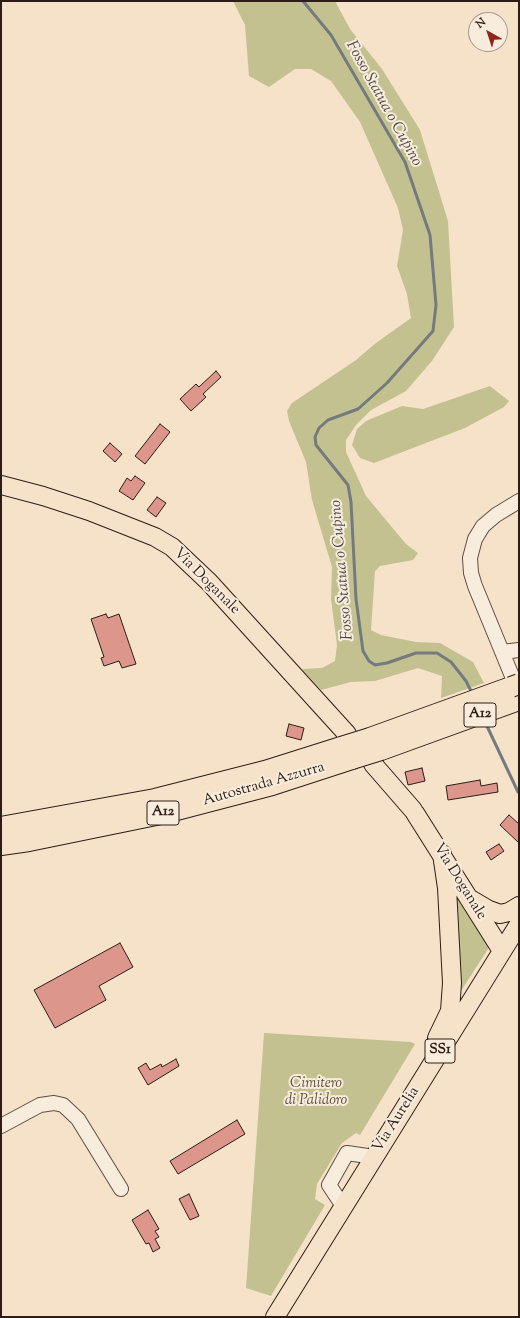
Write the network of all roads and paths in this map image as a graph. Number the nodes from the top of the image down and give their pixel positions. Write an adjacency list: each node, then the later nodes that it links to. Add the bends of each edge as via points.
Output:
1 (1, 485): 6 (main road, Via Doganale, via 89,511 155,537 177,550 209,582)
2 (519, 501): 4 (street, via 483,526 476,536 471,553 475,586)
3 (519, 650): 4 (street)
4 (502, 652): 5 (street)
5 (513, 692): 7 (highway, Autostrada Azzurra / A12)
6 (347, 747): 7 (highway, Autostrada Azzurra / A12, bridge); 8 (highway, Autostrada Azzurra / A12, via 155,799); 9 (highway, Autostrada Azzurra / A12, via 272,785 161,814)
7 (375, 751): 10 (main road, Via Doganale)
8 (1, 827)
9 (1, 845)
10 (442, 854): 11 (main road, Via Doganale); 16 (main road, via 447,888 452,982 450,1011)
11 (468, 897): 12 (main road, via 500,914 510,912); 14 (main road, Via Doganale)
12 (519, 906)
13 (519, 924): 14 (main road, Via Aurelia / SS1)
14 (502, 951): 16 (main road, Via Aurelia / SS1)
15 (1, 1126): 17 (street, via 40,1105 63,1105 78,1119)
16 (375, 1154): 18 (main road, Via Aurelia / SS1); 18 (street, via 347,1153 329,1185)
17 (121, 1188)
18 (343, 1206): 19 (main road, Via Aurelia / SS1)
19 (275, 1317)

